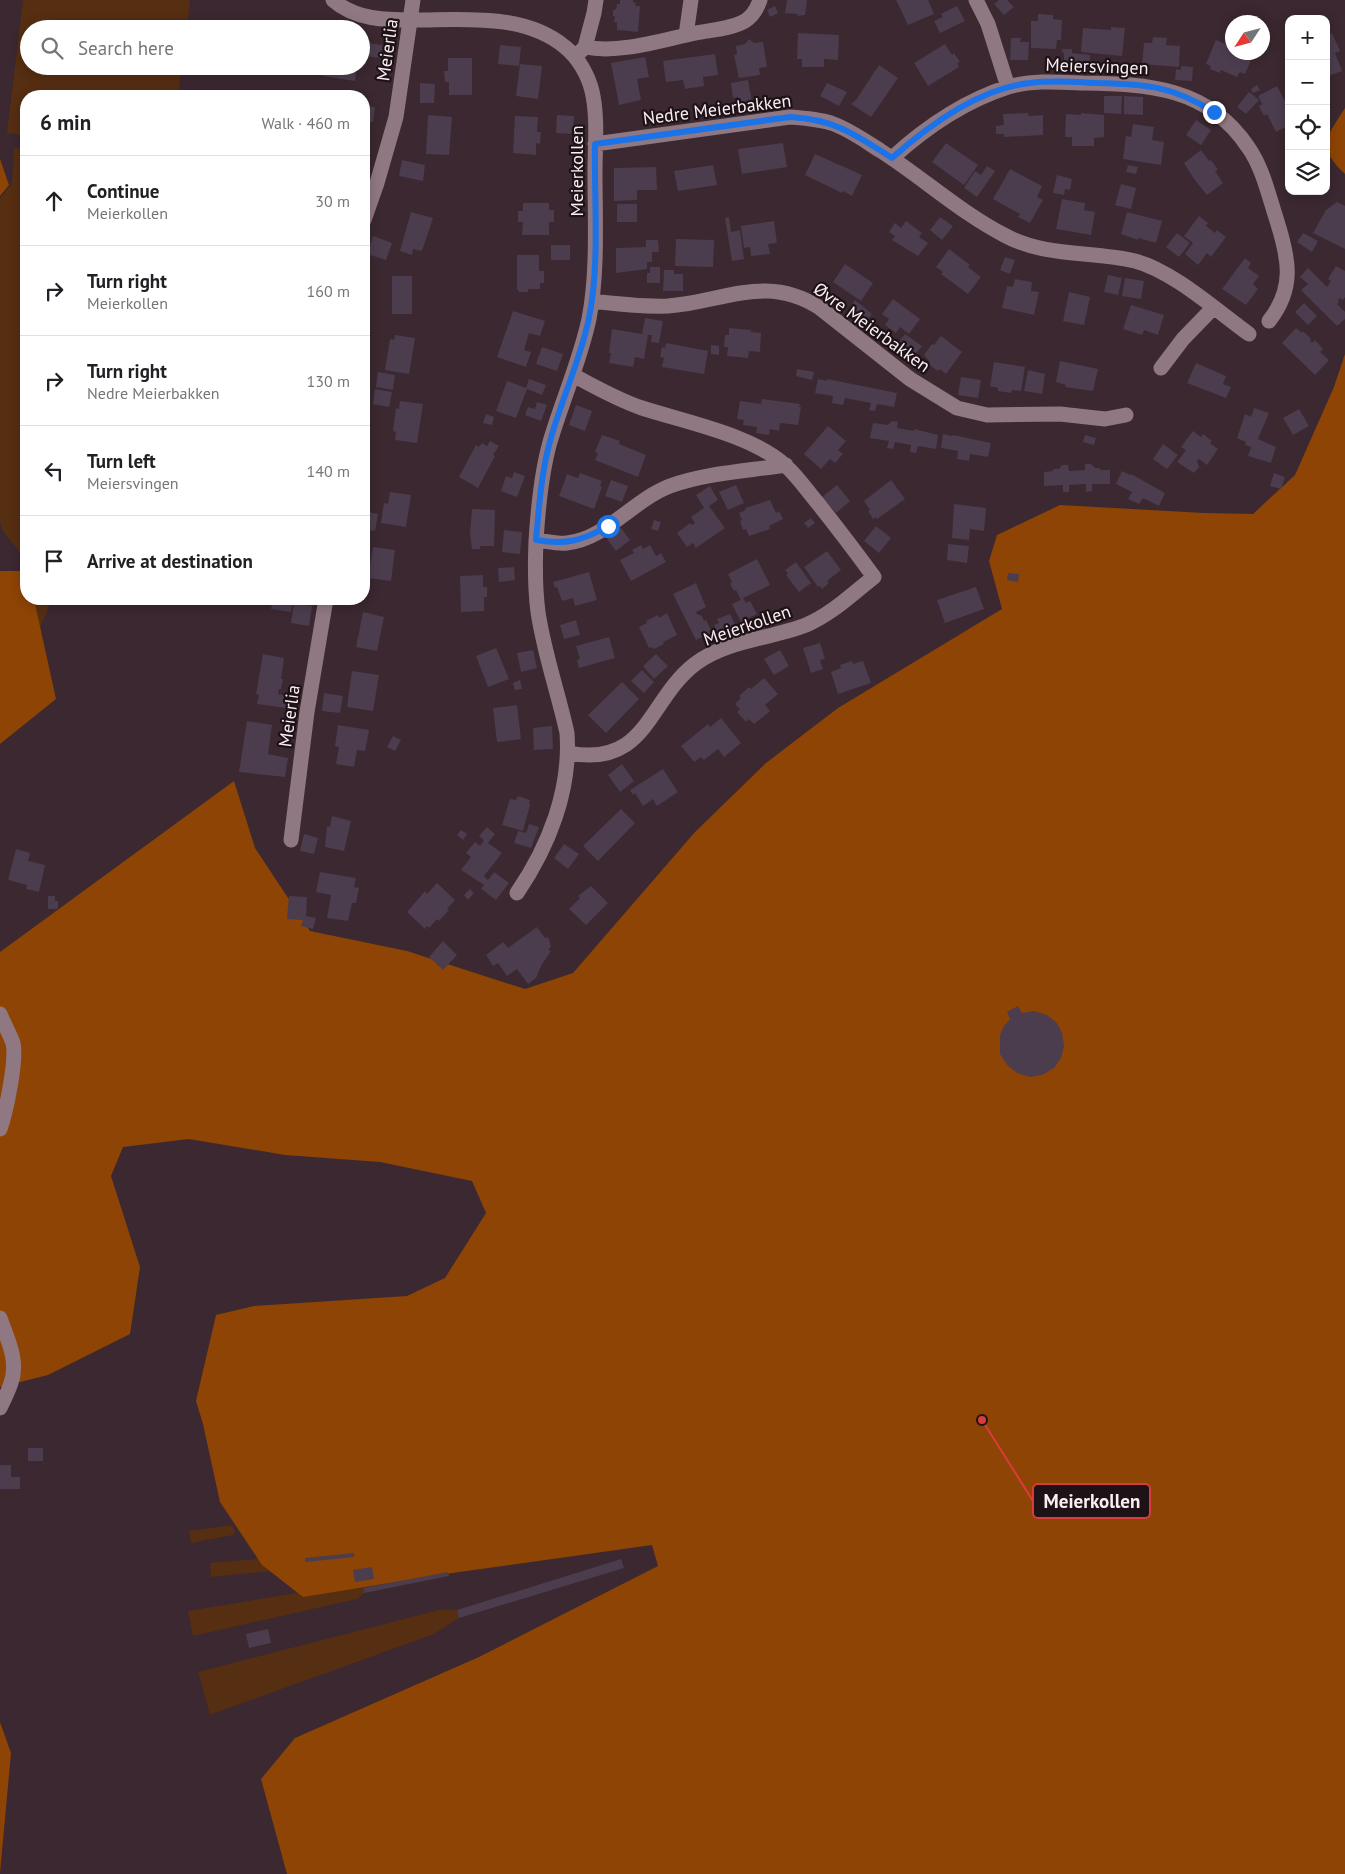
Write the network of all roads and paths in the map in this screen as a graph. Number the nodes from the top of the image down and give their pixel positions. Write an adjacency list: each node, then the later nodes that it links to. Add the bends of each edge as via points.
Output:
1 (333, 0): 7 (street, Meierkollen, via 361,17)
2 (413, 0): 7 (street, Meierlia)
3 (596, 0): 9 (street)
4 (691, 0): 8 (street)
5 (760, 0): 8 (street, via 751,18 744,22)
6 (976, 0): 10 (street, via 988,24)
7 (411, 20): 9 (street, Meierkollen, via 512,24 527,27); 13 (street, Meierlia, via 396,117)
8 (686, 35): 9 (street)
9 (580, 52): 11 (street, Meierkollen, via 595,108)
10 (1008, 87): 12 (street, Meiersvingen, via 953,113); 16 (street, Meiersvingen, via 1045,82 1161,88 1196,101 1228,123 1249,147 1258,165 1286,261 1287,282 1281,305)
11 (595, 144): 12 (street, Nedre Meierbakken, via 799,117 837,125); 14 (street, Meierkollen)
12 (892, 158): 15 (street, Nedre Meierbakken, via 970,214 1021,244 1137,262 1167,275)
13 (370, 203)
14 (592, 301): 19 (street, Meierkollen); 20 (street, Øvre Meierbakken, via 668,306 756,291 786,293 810,301 910,378 957,408 987,415 1060,414 1105,418)
15 (1213, 308): 17 (street, Nedre Meierbakken); 18 (street, via 1182,339)
16 (1269, 322)
17 (1249, 334)
18 (1161, 368)
19 (573, 375): 21 (street, via 640,407 740,440); 22 (street, Meierkollen, via 542,476)
20 (1126, 415)
21 (786, 465): 22 (street, via 694,478 648,496 608,526 581,540 566,543); 24 (street, Meierkollen, via 874,577 818,619 780,634 731,646 697,662 676,683 647,725 626,745 594,756)
22 (536, 540): 24 (street, Meierkollen, via 538,611 567,733)
23 (325, 605): 25 (street, Meierlia)
24 (568, 753): 26 (street, Meierkollen, via 559,807 552,827 530,874)
25 (291, 840)
26 (517, 893)
27 (0, 1014): 28 (street, via 13,1044 13,1057)
28 (0, 1129)
29 (0, 1318): 30 (street, via 14,1365 12,1382)
30 (0, 1408)

